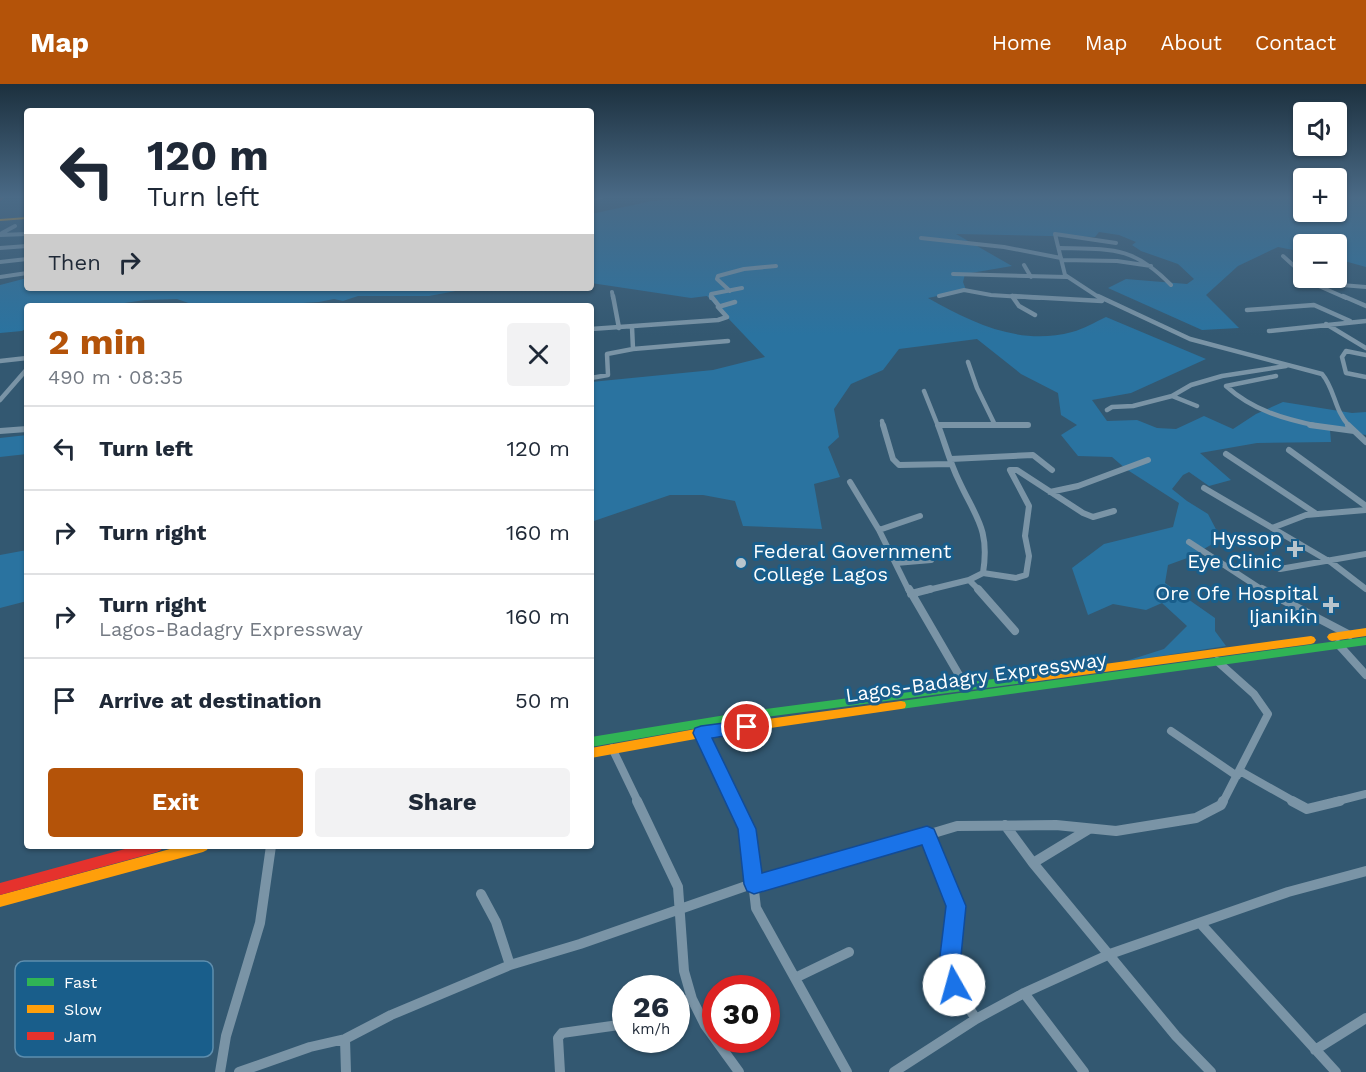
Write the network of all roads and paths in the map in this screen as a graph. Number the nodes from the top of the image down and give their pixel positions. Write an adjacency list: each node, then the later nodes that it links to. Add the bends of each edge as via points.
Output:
1 (968, 243): 11 (street)
2 (1059, 243): 8 (street)
3 (24, 244): 5 (street)
4 (24, 246): 5 (street)
5 (20, 247): 7 (street)
6 (0, 248): 7 (street)
7 (6, 248): 9 (street)
8 (1060, 248): 11 (street); 17 (street, via 1115,251)
9 (0, 255)
10 (1283, 256): 15 (street)
11 (1062, 259): 17 (street); 22 (street)
12 (24, 260): 13 (street)
13 (0, 262)
14 (1024, 265): 21 (street)
15 (1293, 265)
16 (776, 266): 29 (street, via 718,276)
17 (1151, 266): 23 (street)
18 (24, 273): 20 (street)
19 (954, 274): 21 (street)
20 (0, 277)
21 (1031, 277): 22 (street)
22 (1066, 277): 32 (street)
23 (1171, 285)
24 (1347, 285): 25 (street)
25 (1366, 287)
26 (742, 288): 29 (street)
27 (1326, 288): 35 (street)
28 (612, 291): 42 (street)
29 (730, 291): 34 (street, via 710,294)
30 (939, 296): 31 (street, via 964,290)
31 (1012, 296): 32 (street); 37 (street, via 1018,306)
32 (1105, 301): 52 (street, via 1197,342)
33 (735, 302): 34 (street)
34 (719, 306): 41 (street, via 727,317)
35 (1366, 306)
36 (1247, 310): 38 (street, via 1314,304)
37 (1035, 315)
38 (1350, 321): 39 (street); 40 (street)
39 (1366, 321)
40 (1326, 324): 44 (street); 46 (street)
41 (632, 327): 42 (street); 47 (street)
42 (619, 328): 43 (street)
43 (594, 329)
44 (1269, 331)
45 (728, 341): 47 (street)
46 (1366, 348)
47 (633, 350): 55 (street, via 607,354 608,375)
48 (1366, 356): 56 (street, via 1345,351 1342,357 1346,373)
49 (24, 358): 50 (street)
50 (0, 361)
51 (969, 362): 64 (street)
52 (1294, 366): 58 (street, via 1241,371 1205,380); 68 (street, via 1327,378 1331,397)
53 (24, 372): 59 (street)
54 (1276, 376): 68 (street, via 1226,386 1267,411 1321,427)
55 (594, 377)
56 (1366, 377)
57 (924, 391): 63 (street)
58 (1172, 396): 60 (street); 61 (street)
59 (0, 400)
60 (1197, 406)
61 (1107, 410)
62 (882, 421): 73 (street, via 893,459 899,465)
63 (939, 425): 64 (street); 73 (street)
64 (994, 425): 65 (street)
65 (1028, 425)
66 (24, 429): 67 (street)
67 (0, 431)
68 (1354, 431): 69 (street)
69 (1366, 442)
70 (1289, 450): 78 (street)
71 (1226, 454): 80 (street)
72 (1148, 460): 77 (street)
73 (951, 461): 74 (street, via 1033,454); 90 (street, via 982,523 987,552)
74 (1052, 470)
75 (850, 482): 83 (street)
76 (1204, 489): 82 (street)
77 (1050, 492): 79 (street, via 1093,517); 90 (street, via 1017,470 1009,471 1029,506 1026,575 1016,578)
78 (1366, 508): 80 (street)
79 (1114, 511)
80 (1315, 513): 82 (street)
81 (920, 516): 83 (street)
82 (1272, 528): 87 (street)
83 (879, 530): 88 (street)
84 (1189, 542): 96 (street, via 1258,587)
85 (1366, 554): 87 (street)
86 (931, 560): 88 (street)
87 (1328, 561): 89 (street); 92 (street)
88 (896, 563): 93 (street)
89 (1280, 569)
90 (983, 573): 91 (street)
91 (969, 580): 93 (street); 94 (street)
92 (1366, 590)
93 (911, 594): 101 (street)
94 (1015, 631)
95 (1366, 632): 96 (main road, Lagos-Badagry Expressway)
96 (1350, 634): 101 (main road, Lagos-Badagry Expressway)
97 (1366, 641): 98 (main road, Lagos-Badagry Expressway)
98 (1338, 644): 99 (main road, Lagos-Badagry Expressway); 100 (street)
99 (1217, 661): 103 (main road, Lagos-Badagry Expressway); 107 (street, via 1254,694 1268,714)
100 (1366, 675)
101 (966, 687): 104 (main road, Lagos-Badagry Expressway, via 744,716)
102 (1171, 731): 107 (street)
103 (701, 733): 105 (main road, Lagos-Badagry Expressway); 117 (street, via 747,829)
104 (594, 741)
105 (612, 748): 106 (main road, Lagos-Badagry Expressway); 121 (street, via 663,852 678,887)
106 (594, 752)
107 (1238, 773): 108 (street, via 1307,809); 110 (street, via 1221,805 1196,818 1116,831)
108 (1366, 794)
109 (1005, 825): 110 (street); 111 (street, via 957,826); 115 (street)
110 (1089, 829): 115 (street)
111 (927, 835): 117 (street); 130 (street, via 956,906 950,956 954,985)
112 (146, 849): 118 (main road)
113 (192, 849): 120 (main road)
114 (271, 849): 135 (street, via 260,923 226,1036)
115 (1033, 863): 124 (street)
116 (1366, 871): 122 (street, via 1288,892)
117 (754, 884): 121 (street); 127 (street, via 756,908)
118 (0, 889)
119 (481, 894): 125 (street, via 496,922)
120 (0, 901)
121 (681, 907): 125 (street); 126 (street)
122 (1200, 923): 124 (street); 134 (street)
123 (849, 952): 127 (street)
124 (1110, 954): 128 (street); 143 (street, via 1176,1036)
125 (510, 965): 133 (street, via 391,1015)
126 (685, 975)
127 (795, 978): 140 (street)
128 (1024, 993): 130 (street); 142 (street)
129 (690, 998): 139 (street, via 705,1028)
130 (976, 1018): 141 (street)
131 (1366, 1018): 134 (street)
132 (612, 1026): 138 (street, via 562,1033 558,1038)
133 (345, 1039): 136 (street); 137 (street)
134 (1316, 1050): 144 (street)
135 (220, 1072)
136 (239, 1072)
137 (346, 1072)
138 (560, 1072)
139 (739, 1072)
140 (847, 1072)
141 (894, 1072)
142 (1084, 1072)
143 (1211, 1072)
144 (1336, 1072)

